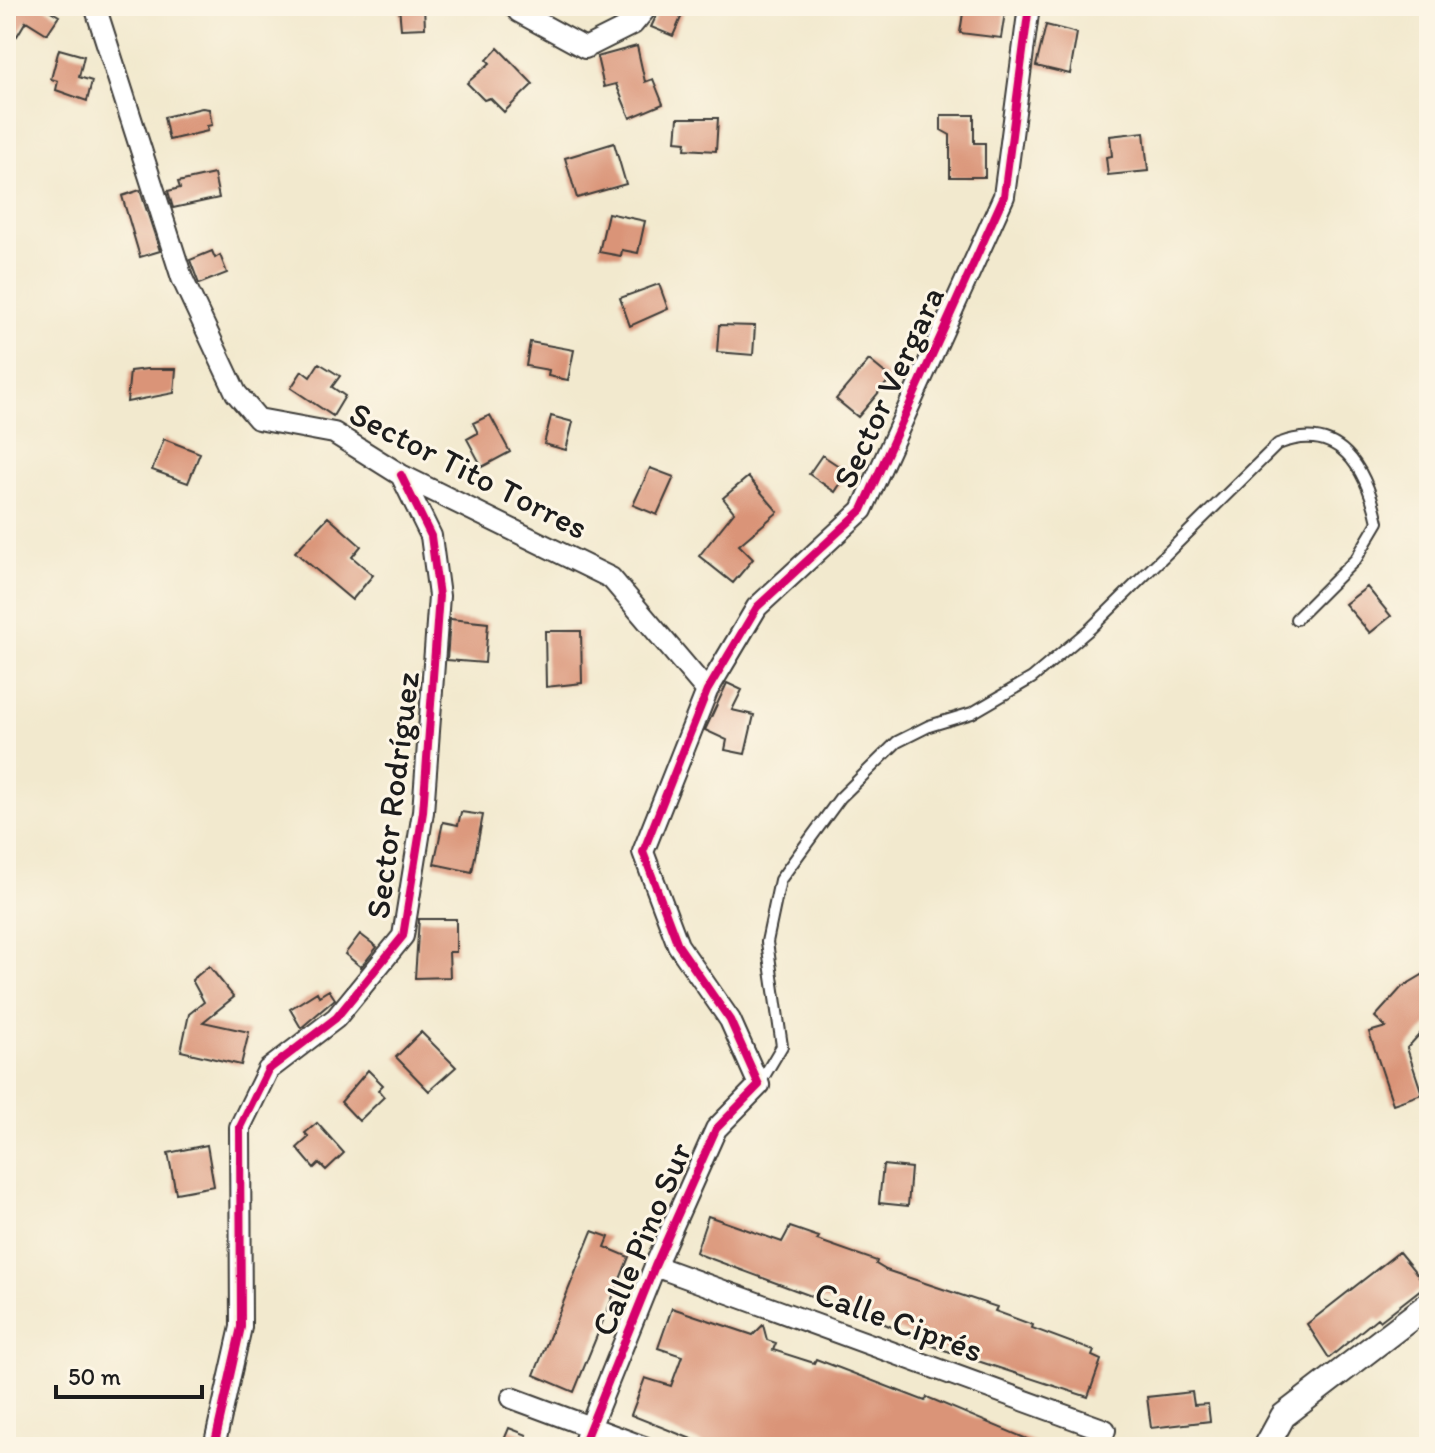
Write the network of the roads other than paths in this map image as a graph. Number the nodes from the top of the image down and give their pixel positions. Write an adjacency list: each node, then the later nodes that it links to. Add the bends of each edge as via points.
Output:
1 (95, 6): 5 (street, Sector Tito Torres, via 182,278 236,393 258,419 334,433)
2 (514, 6): 3 (street, via 585,48 633,24)
3 (648, 6)
4 (1029, 6): 7 (street, Sector Vergara, via 1004,196 862,510 757,607)
5 (401, 475): 7 (street, Sector Tito Torres, via 611,578); 13 (street, Sector Rodríguez, via 431,536 439,596 423,812 403,936 336,1018 268,1070 240,1127 241,1327)
6 (1296, 619): 8 (lane, via 1356,559 1378,522 1370,487 1326,437 1298,436 1278,444 1091,628 1032,678 972,713 897,742 840,798 780,880 767,942 782,1046)
7 (707, 691): 8 (street, Sector Vergara, via 643,852 678,945 730,1020)
8 (759, 1085): 9 (street, Calle Pino Sur, via 716,1129)
9 (655, 1266): 12 (street, Calle Pino Sur); 16 (street, Calle Ciprés, via 1105,1430)
10 (1429, 1304): 17 (street, via 1283,1416)
11 (512, 1398): 12 (street)
12 (590, 1427): 14 (street, Calle Pino Sur); 15 (street)
13 (214, 1447)
14 (582, 1447)
15 (644, 1447)
16 (1099, 1447)
17 (1266, 1447)

